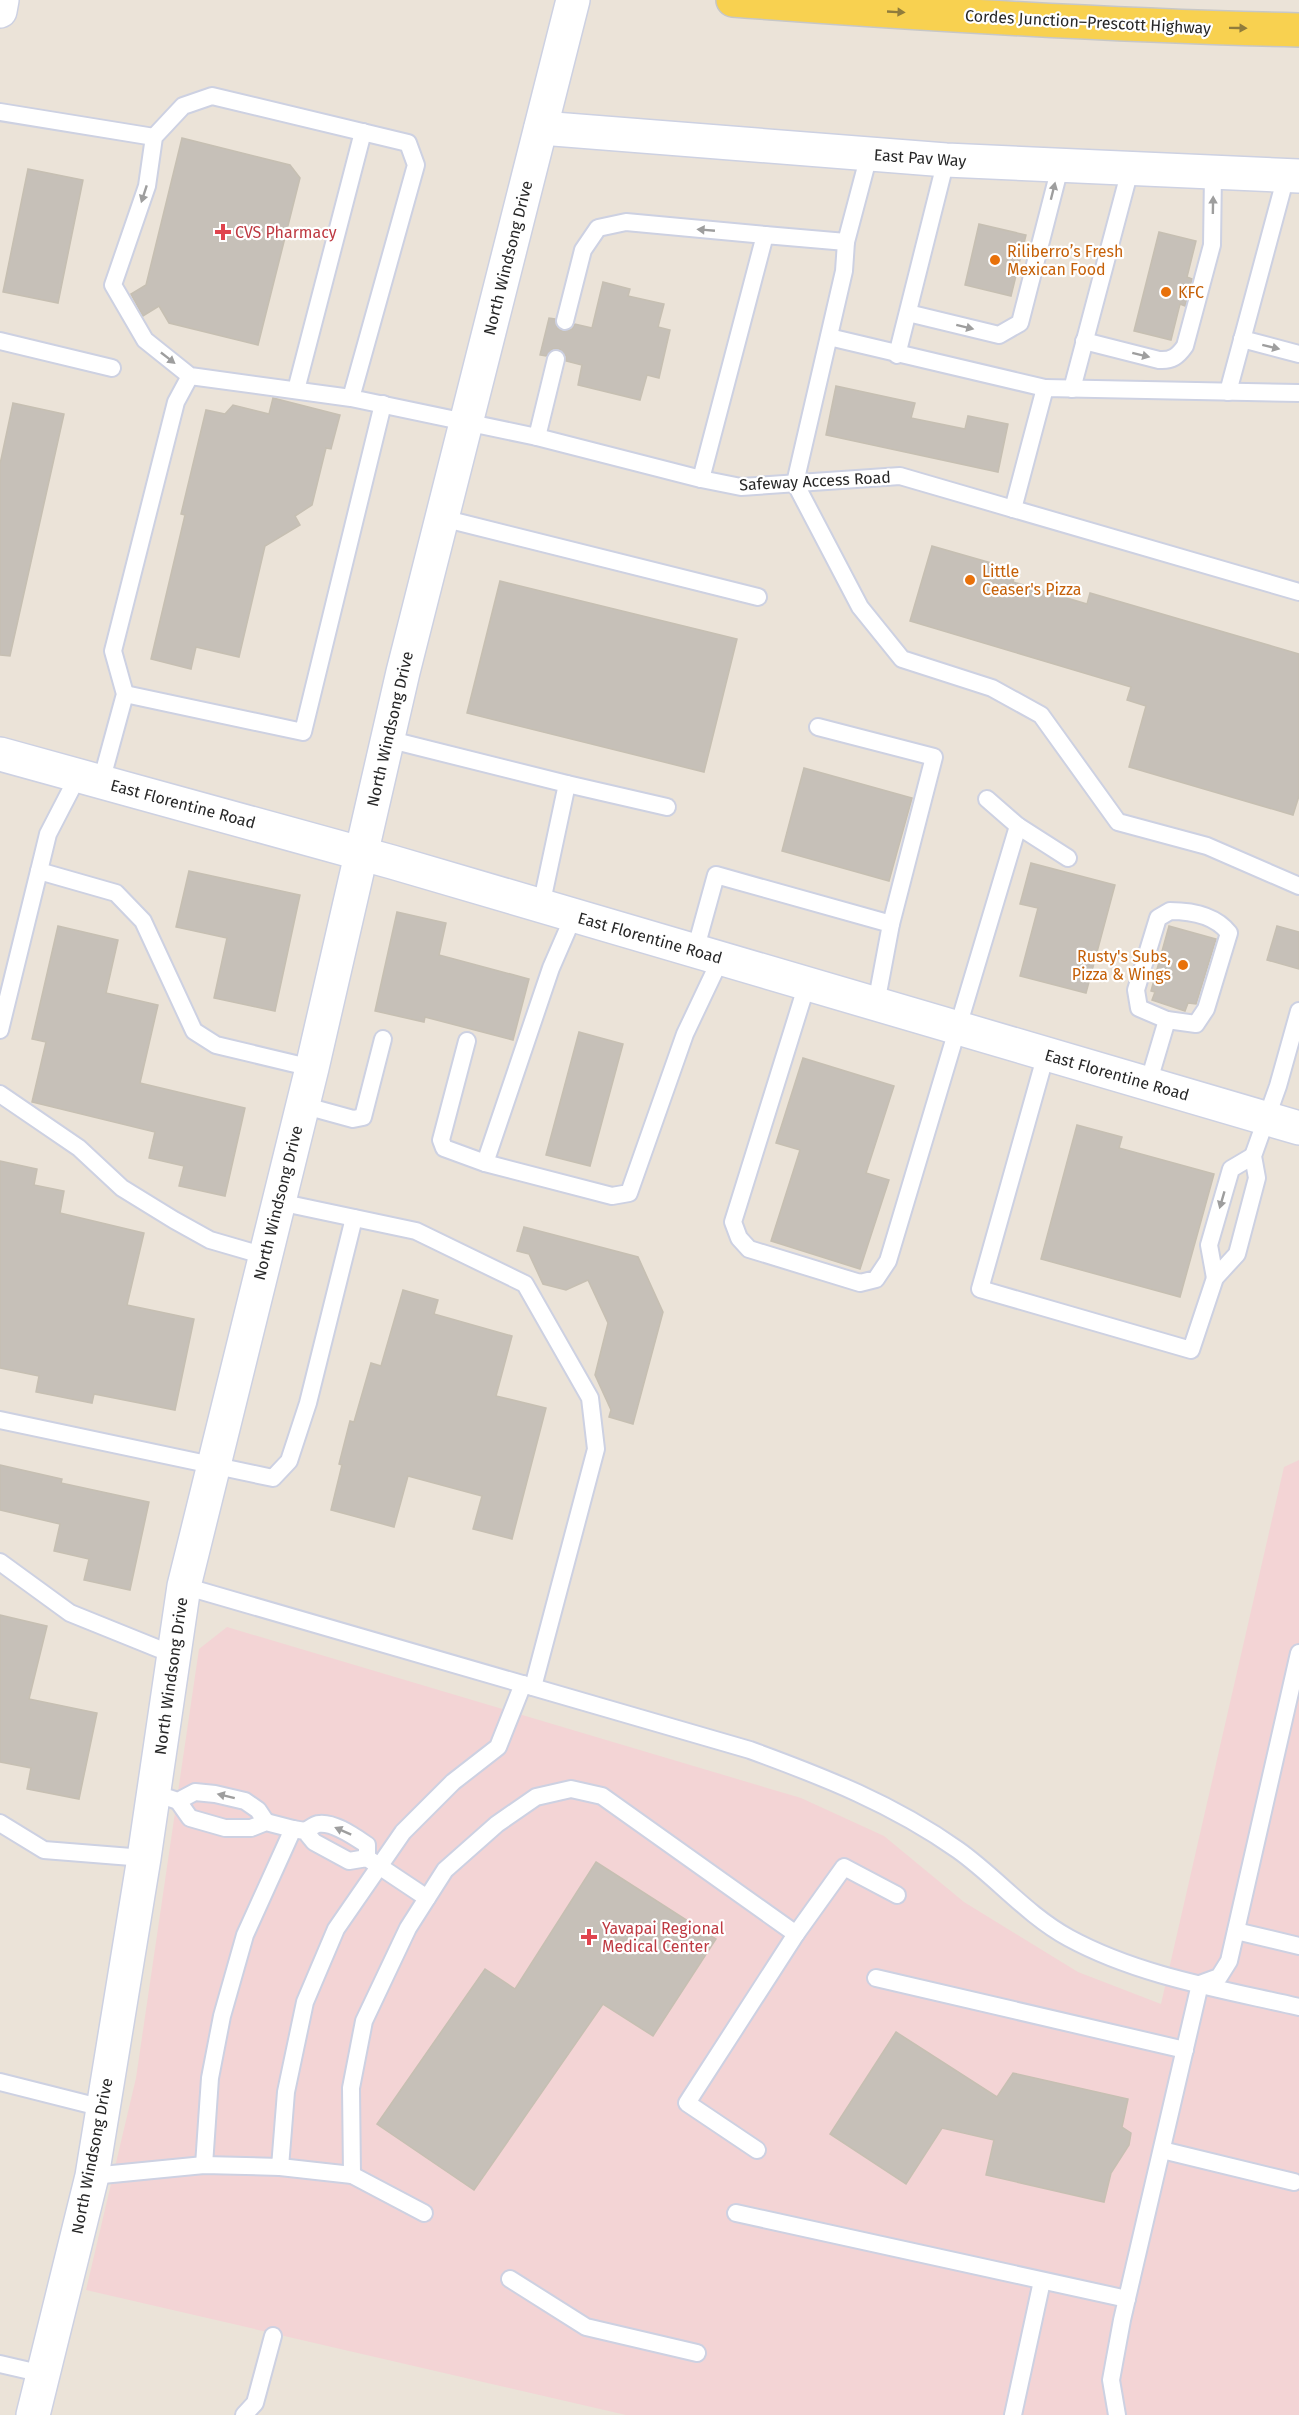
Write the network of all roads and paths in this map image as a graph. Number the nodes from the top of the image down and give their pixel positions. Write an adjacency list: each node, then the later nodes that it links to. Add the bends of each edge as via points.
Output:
1 (2, 0): 4 (street)
2 (573, 0): 7 (street, North Windsong Drive)
3 (733, 0): 5 (main road, Cordes Junction–Prescott Highway, one-way to 5, via 892,12)
4 (0, 10)
5 (1299, 30)
6 (0, 112): 9 (lane)
7 (541, 128): 10 (street, East Pav Way); 36 (street, North Windsong Drive)
8 (363, 132): 9 (lane, via 212,96 183,106); 31 (lane); 34 (lane, via 408,143 416,165)
9 (154, 137): 28 (lane, one-way to 28, via 147,186 112,285 145,340)
10 (869, 155): 11 (street, East Pav Way); 17 (lane)
11 (946, 160): 12 (street, East Pav Way); 18 (lane)
12 (1060, 167): 13 (street, East Pav Way); 18 (lane, one-way to 12, via 999,335 1020,323)
13 (1130, 170): 14 (street, East Pav Way); 23 (lane)
14 (1213, 173): 15 (street, East Pav Way); 23 (lane, one-way to 14, via 1159,360 1168,361 1179,355 1185,346 1212,245)
15 (1292, 176): 21 (lane)
16 (765, 235): 17 (lane); 19 (lane, one-way to 19, via 626,222 598,228 583,250); 38 (lane)
17 (846, 242): 20 (lane, via 844,271)
18 (908, 313): 25 (lane)
19 (565, 321)
20 (829, 337): 25 (lane); 39 (lane)
21 (1242, 339): 24 (lane, one-way to 24); 32 (lane)
22 (0, 340): 27 (lane)
23 (1084, 341): 30 (lane)
24 (1299, 354)
25 (897, 355): 29 (lane)
26 (556, 359): 37 (lane)
27 (112, 368)
28 (190, 376): 31 (lane, Safeway Access Road); 44 (lane, via 176,402 113,651)
29 (1045, 388): 30 (lane); 40 (lane)
30 (1072, 389): 32 (lane)
31 (296, 390): 34 (lane, Safeway Access Road)
32 (1228, 392): 33 (lane)
33 (1299, 393)
34 (351, 398): 35 (lane, Safeway Access Road)
35 (383, 404): 36 (lane, Safeway Access Road); 44 (lane, via 303,732)
36 (466, 422): 37 (lane, Safeway Access Road); 41 (street, North Windsong Drive)
37 (537, 437): 38 (lane, Safeway Access Road)
38 (701, 479): 39 (lane, Safeway Access Road, via 741,487)
39 (795, 483): 40 (lane, Safeway Access Road, via 900,476); 56 (lane, via 860,607 902,659 992,688 1041,715 1118,822 1207,846)
40 (1013, 509): 42 (lane, Safeway Access Road)
41 (442, 518): 43 (lane); 46 (street, North Windsong Drive)
42 (1299, 592)
43 (758, 597)
44 (125, 694): 48 (lane)
45 (818, 728): 59 (lane, via 934,758)
46 (387, 739): 49 (lane); 53 (street, North Windsong Drive)
47 (0, 754): 48 (street, East Florentine Road)
48 (90, 779): 53 (street, East Florentine Road); 55 (lane, via 48,834)
49 (567, 784): 51 (lane); 57 (lane)
50 (987, 799): 52 (lane)
51 (667, 807)
52 (1018, 826): 54 (lane); 65 (lane)
53 (360, 853): 57 (street, East Florentine Road); 70 (street, North Windsong Drive)
54 (1068, 858)
55 (39, 871): 66 (lane); 70 (lane, via 116,893 123,900 143,921 195,1031 216,1045)
56 (1299, 886)
57 (541, 906): 58 (street, East Florentine Road)
58 (574, 915): 60 (street, East Florentine Road); 77 (lane, via 551,968)
59 (891, 924): 60 (lane, via 716,875); 62 (lane)
60 (708, 955): 61 (street, East Florentine Road); 77 (lane, via 685,1034 629,1193 612,1196)
61 (807, 984): 62 (street, East Florentine Road); 65 (lane, via 734,1222 739,1238 749,1249 860,1283 876,1279 888,1260)
62 (876, 1004): 65 (street, East Florentine Road)
63 (1299, 1011): 74 (lane)
64 (1167, 1020): 64 (lane, via 1196,1024 1206,1009 1229,933 1207,917 1170,911 1158,918 1136,990 1139,1008); 71 (lane)
65 (956, 1027): 69 (street, East Florentine Road)
66 (0, 1030)
67 (383, 1039): 73 (lane, via 363,1117 353,1119)
68 (467, 1041): 77 (lane, via 441,1140 444,1148)
69 (1046, 1054): 71 (street, East Florentine Road); 81 (lane, via 980,1289 1191,1350)
70 (312, 1068): 73 (street, North Windsong Drive)
71 (1148, 1084): 74 (street, East Florentine Road)
72 (0, 1094): 80 (lane, via 79,1148 122,1188 174,1220 210,1240)
73 (302, 1105): 78 (street, North Windsong Drive)
74 (1266, 1118): 75 (street, East Florentine Road); 76 (lane)
75 (1299, 1128)
76 (1253, 1156): 81 (lane, via 1257,1178 1237,1254); 81 (lane, one-way to 81, via 1231,1169 1209,1245)
77 (485, 1163)
78 (279, 1202): 79 (lane); 80 (street, North Windsong Drive)
79 (354, 1218): 83 (lane, via 314,1381 289,1461 273,1478); 88 (lane, via 416,1231 525,1284 590,1398 596,1449)
80 (265, 1256): 83 (street, North Windsong Drive)
81 (1215, 1278)
82 (0, 1420): 83 (lane)
83 (213, 1467): 85 (street, North Windsong Drive)
84 (0, 1562): 87 (lane, via 70,1613)
85 (184, 1586): 87 (street, North Windsong Drive); 88 (lane)
86 (1299, 1653): 97 (lane)
87 (174, 1655): 89 (street, North Windsong Drive)
88 (528, 1686): 94 (lane, via 498,1747 453,1782); 101 (lane, via 750,1750 833,1780 902,1814 960,1851 1067,1937 1115,1960)
89 (166, 1798): 90 (lane, via 190,1818 225,1828 251,1828); 90 (lane, one-way to 89, via 245,1801 216,1794 195,1792); 93 (street, North Windsong Drive)
90 (266, 1822): 92 (lane)
91 (0, 1823): 93 (lane, via 44,1850)
92 (299, 1830): 94 (lane, via 349,1861); 94 (lane, one-way to 92, via 367,1845 332,1826 319,1824); 108 (lane, via 245,1935 222,2016 210,2078)
93 (144, 1858): 105 (street, North Windsong Drive)
94 (374, 1862): 96 (lane); 109 (lane, via 336,1929 305,2002 286,2092)
95 (897, 1895): 98 (lane, via 844,1867)
96 (427, 1898): 98 (lane, via 445,1870 497,1824 536,1797 571,1789 602,1796); 110 (lane, via 408,1928 364,2021 351,2088)
97 (1236, 1931): 99 (lane); 101 (lane, via 1229,1961 1219,1977)
98 (796, 1934): 106 (lane, via 687,2103)
99 (1299, 1946)
100 (876, 1978): 103 (lane)
101 (1200, 1984): 102 (lane); 103 (lane)
102 (1299, 2007)
103 (1185, 2050): 107 (lane)
104 (0, 2082): 105 (lane)
105 (103, 2108): 111 (street, North Windsong Drive)
106 (756, 2150)
107 (1162, 2150): 112 (lane); 117 (lane)
108 (204, 2165): 109 (lane); 111 (lane)
109 (280, 2167): 110 (lane)
110 (352, 2175): 113 (lane)
111 (92, 2176): 121 (street, North Windsong Drive)
112 (1294, 2182)
113 (424, 2212)
114 (736, 2213): 116 (lane)
115 (510, 2279): 119 (lane, via 586,2327)
116 (1042, 2281): 117 (lane); 124 (lane)
117 (1127, 2300): 125 (lane, via 1111,2380)
118 (273, 2336): 123 (lane, via 255,2403)
119 (698, 2353)
120 (0, 2364): 121 (lane)
121 (43, 2374): 122 (street, North Windsong Drive)
122 (33, 2415)
123 (244, 2415)
124 (1013, 2415)
125 (1117, 2415)

